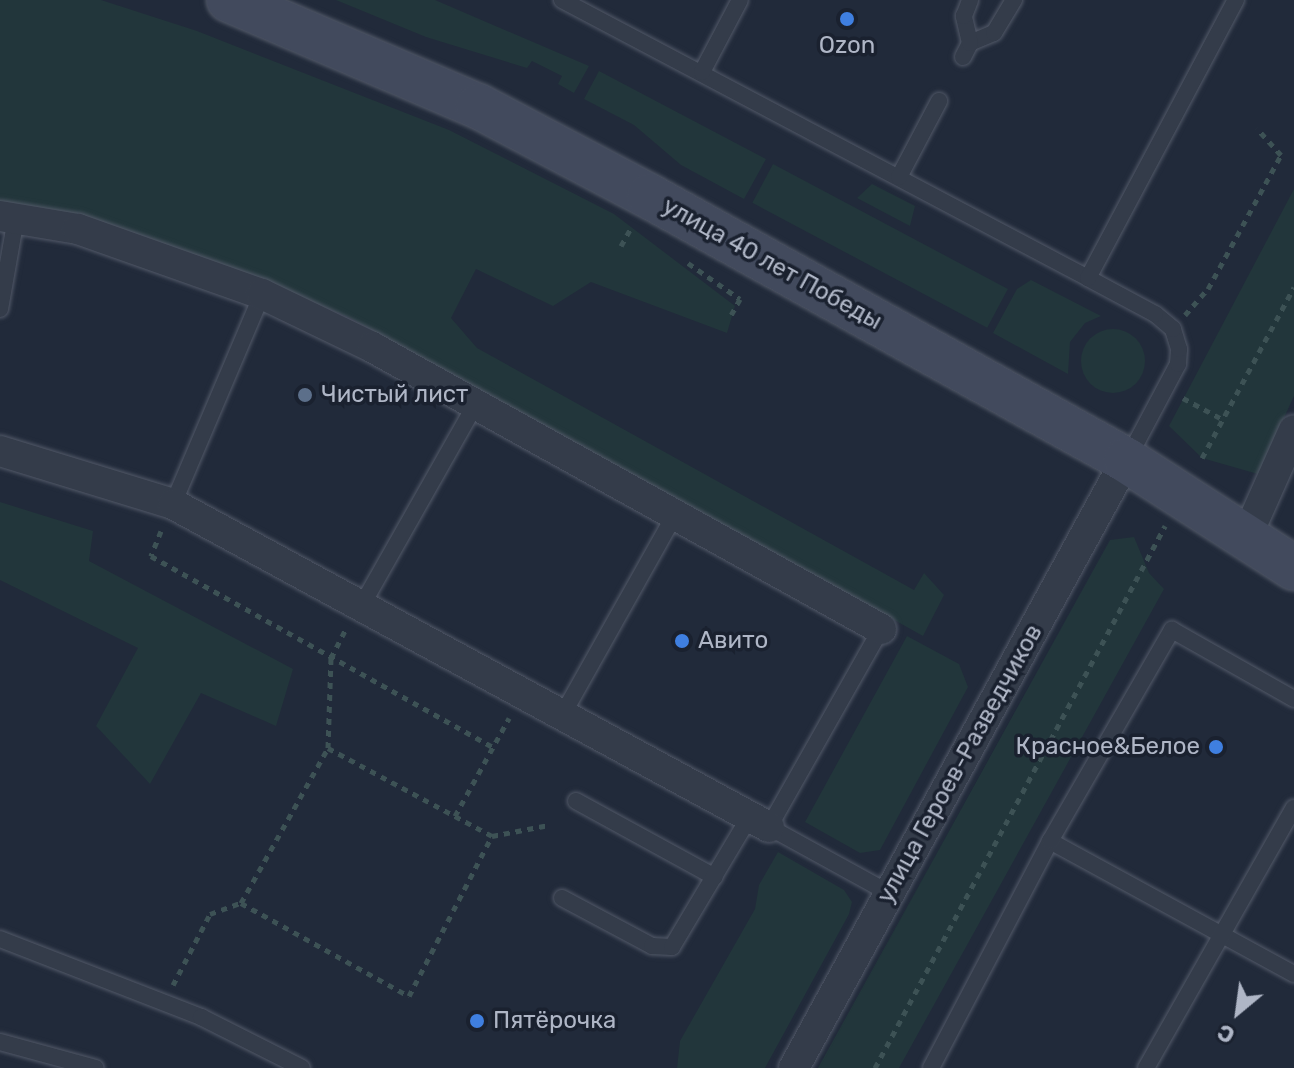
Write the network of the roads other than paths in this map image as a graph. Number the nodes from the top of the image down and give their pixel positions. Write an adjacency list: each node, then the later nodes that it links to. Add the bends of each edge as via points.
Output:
1 (229, 0): 17 (street, улица 40 лет Победы, via 478,106)
2 (562, 0): 7 (lane)
3 (740, 0): 7 (lane)
4 (970, 0): 5 (lane, via 964,16 966,50 994,33)
5 (1014, 0)
6 (1236, 0): 11 (lane)
7 (702, 72): 9 (lane)
8 (939, 101): 9 (lane)
9 (899, 177): 11 (lane)
10 (8, 217): 12 (street, via 78,229); 13 (lane)
11 (1088, 278): 17 (lane, via 1173,329 1178,364)
12 (262, 294): 14 (street); 18 (lane)
13 (0, 309)
14 (475, 405): 19 (street); 22 (lane)
15 (1294, 430): 20 (street)
16 (0, 451): 18 (street)
17 (1126, 460): 20 (street, улица 40 лет Победы); 31 (street, улица Героев-Разведчиков)
18 (173, 504): 22 (street)
19 (674, 516): 23 (street); 25 (lane)
20 (1245, 540): 21 (street, улица 40 лет Победы)
21 (1294, 568)
22 (362, 605): 25 (street)
23 (881, 629): 28 (lane)
24 (1294, 699): 29 (lane, via 1172,630)
25 (563, 714): 28 (street)
26 (576, 801): 30 (lane)
27 (1294, 808): 33 (lane)
28 (759, 822): 30 (lane); 31 (lane)
29 (1050, 841): 33 (lane); 40 (lane)
30 (715, 877): 32 (lane, via 679,940 661,948)
31 (889, 893): 39 (street, улица Героев-Разведчиков)
32 (562, 898)
33 (1222, 935): 35 (lane); 41 (lane)
34 (0, 939): 38 (lane, via 164,1002)
35 (1294, 974)
36 (0, 1042): 37 (lane)
37 (92, 1067)
38 (302, 1068)
39 (794, 1068)
40 (931, 1068)
41 (1146, 1068)

